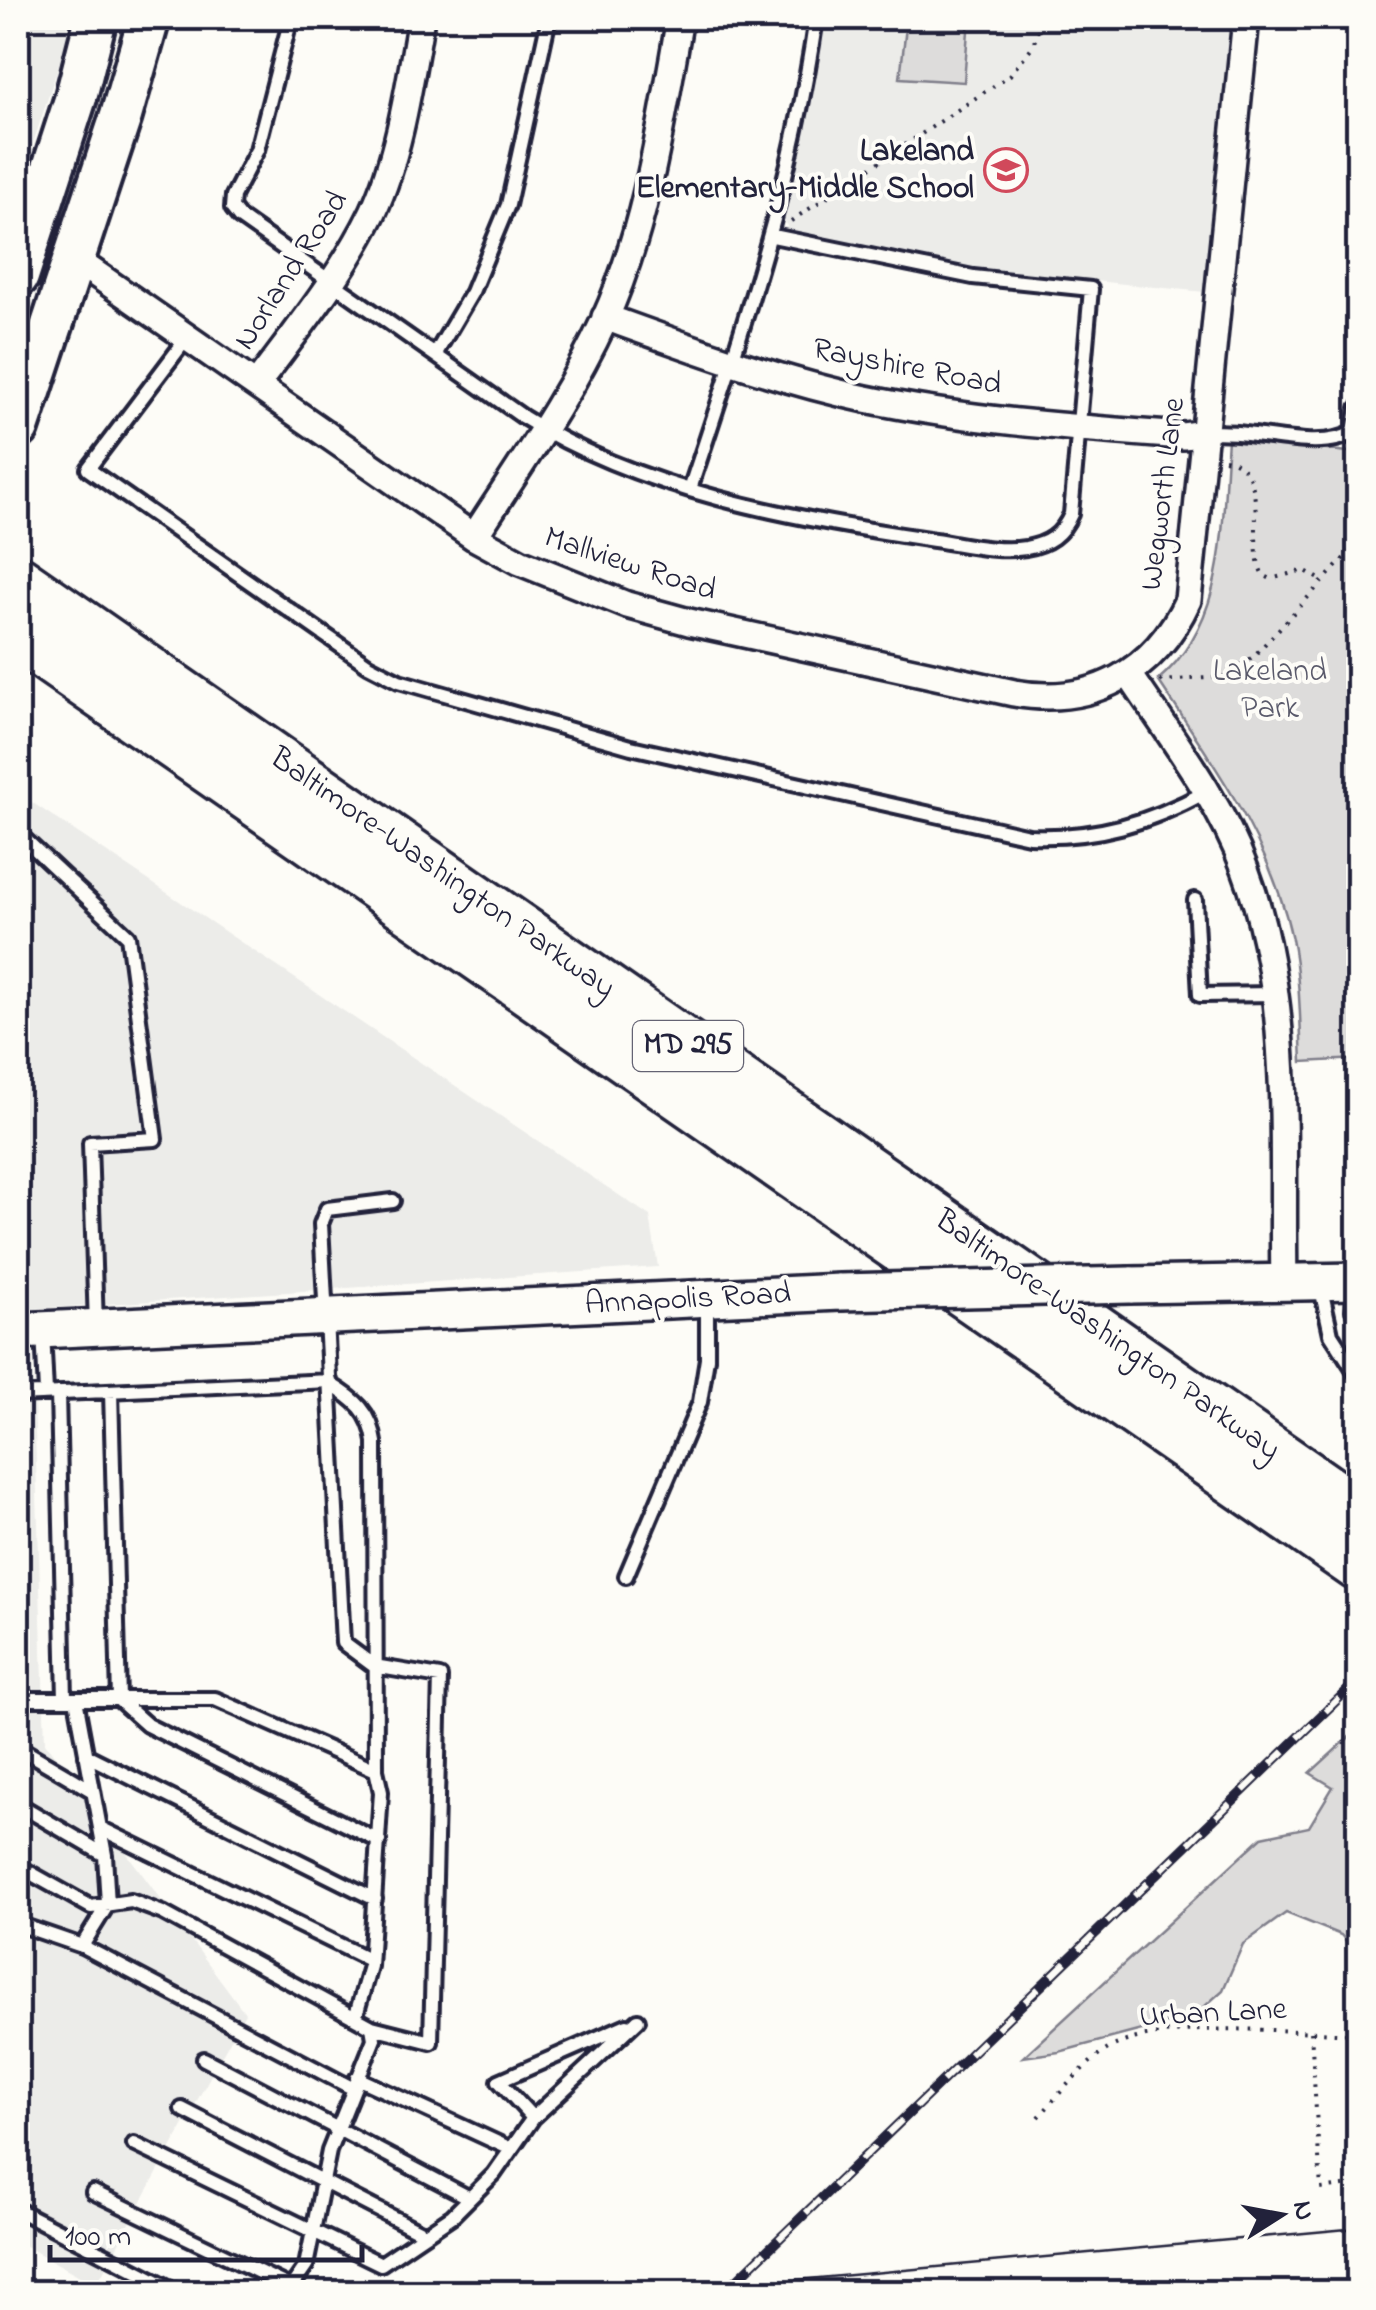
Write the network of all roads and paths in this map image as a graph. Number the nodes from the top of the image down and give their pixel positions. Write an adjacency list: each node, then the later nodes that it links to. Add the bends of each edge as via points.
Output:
1 (96, 18): 10 (main road)
2 (148, 18): 12 (main road)
3 (290, 18): 14 (lane, via 257,150 232,208)
4 (421, 18): 14 (street, Norland Road, via 375,207)
5 (549, 18): 17 (lane, via 508,204 478,280)
6 (680, 18): 15 (street, via 646,187)
7 (816, 18): 11 (lane)
8 (1044, 18): 11 (path, via 1010,74)
9 (1246, 18): 25 (street, Wegworth Lane)
10 (25, 224): 13 (main road); 18 (main road, via 50,256)
11 (772, 236): 19 (lane); 23 (lane, via 973,277 1091,290)
12 (73, 258): 16 (street, Mallview Road); 22 (main road)
13 (18, 276)
14 (331, 283): 17 (lane); 20 (street, Norland Road)
15 (605, 318): 19 (street, Rayshire Road); 24 (street)
16 (187, 338): 20 (street, Mallview Road); 34 (lane, via 88,468 368,665 399,680 631,746 1029,836 1065,838 1128,827)
17 (435, 355): 24 (lane)
18 (18, 356)
19 (732, 363): 23 (street, Rayshire Road, via 880,402); 27 (lane)
20 (258, 384): 28 (street, Mallview Road)
21 (1358, 408): 25 (lane, via 1354,432 1331,442)
22 (18, 428)
23 (1079, 428): 25 (street, Rayshire Road); 27 (lane, via 1065,529 1030,547 1007,550 857,528)
24 (543, 429): 27 (lane); 28 (street)
25 (1205, 433): 33 (street, Wegworth Lane, via 1188,600)
26 (1221, 459): 31 (path, via 1241,465 1252,482 1263,575 1304,570)
27 (690, 489)
28 (474, 537): 33 (street, Mallview Road, via 627,605 1014,694 1074,696)
29 (1358, 542): 31 (path)
30 (18, 580): 50 (highway, Baltimore-Washington Parkway / MD 295)
31 (1323, 581): 33 (path, via 1253,656 1223,678)
32 (18, 636): 51 (highway, Baltimore-Washington Parkway / MD 295)
33 (1142, 677): 34 (street)
34 (1206, 792): 37 (street, via 1244,866)
35 (18, 833): 43 (lane, via 128,936 155,1139 90,1143)
36 (1195, 900): 37 (lane, via 1200,995)
37 (1276, 994): 39 (street)
38 (394, 1201): 42 (lane, via 327,1208 321,1224)
39 (1302, 1282): 40 (main road, Annapolis Road); 41 (main road, Annapolis Road, bridge); 45 (lane)
40 (1357, 1292)
41 (707, 1299): 42 (main road, Annapolis Road); 52 (lane, via 700,1402)
42 (327, 1318): 43 (main road, Annapolis Road); 46 (lane)
43 (96, 1329): 44 (main road, Annapolis Road)
44 (30, 1331): 48 (lane)
45 (1358, 1376)
46 (330, 1383): 47 (lane); 53 (lane, via 343,1643); 53 (lane, via 372,1423)
47 (111, 1391): 48 (lane); 56 (lane)
48 (52, 1393): 49 (lane); 55 (lane)
49 (18, 1394)
50 (1358, 1511)
51 (1358, 1566)
52 (626, 1576)
53 (374, 1666): 59 (lane); 72 (lane, via 440,1677 430,2042)
54 (18, 1699): 55 (lane)
55 (70, 1699): 56 (lane); 58 (lane)
56 (119, 1700): 59 (lane, via 215,1698); 63 (lane, via 146,1725)
57 (18, 1747): 60 (lane)
58 (86, 1755): 60 (lane); 66 (lane)
59 (376, 1770): 63 (lane, via 382,1780)
60 (93, 1792): 62 (lane)
61 (18, 1804): 64 (lane)
62 (100, 1828): 64 (lane); 70 (lane)
63 (379, 1841): 66 (lane)
64 (104, 1855): 67 (lane)
65 (18, 1866): 67 (lane, via 78,1902)
66 (375, 1899): 70 (lane)
67 (108, 1904): 69 (lane); 71 (lane, via 131,1900 162,1913)
68 (18, 1924): 69 (lane)
69 (82, 1946): 76 (lane)
70 (370, 1960): 71 (lane)
71 (356, 2015): 72 (lane)
72 (372, 2027): 76 (lane, via 374,2039)
73 (1311, 2032): 74 (path, Urban Lane); 78 (path, Urban Lane, via 1205,2030 1122,2042 1070,2082); 84 (path, via 1321,2189)
74 (1358, 2034)
75 (204, 2059): 80 (lane)
76 (354, 2083): 80 (lane); 82 (lane)
77 (182, 2109): 83 (lane)
78 (1040, 2117)
79 (533, 2118): 79 (lane, via 625,2032 638,2020 499,2081); 82 (lane)
80 (337, 2126): 83 (lane); 86 (lane)
81 (134, 2144): 88 (lane)
82 (511, 2149): 86 (lane)
83 (323, 2182): 88 (lane); 89 (lane)
84 (1358, 2184)
85 (93, 2192): 90 (lane)
86 (470, 2198): 89 (lane)
87 (18, 2210): 91 (lane)
88 (314, 2233): 89 (lane, via 381,2264); 90 (lane, via 306,2266)
89 (425, 2234)
90 (290, 2290)
91 (178, 2292)

